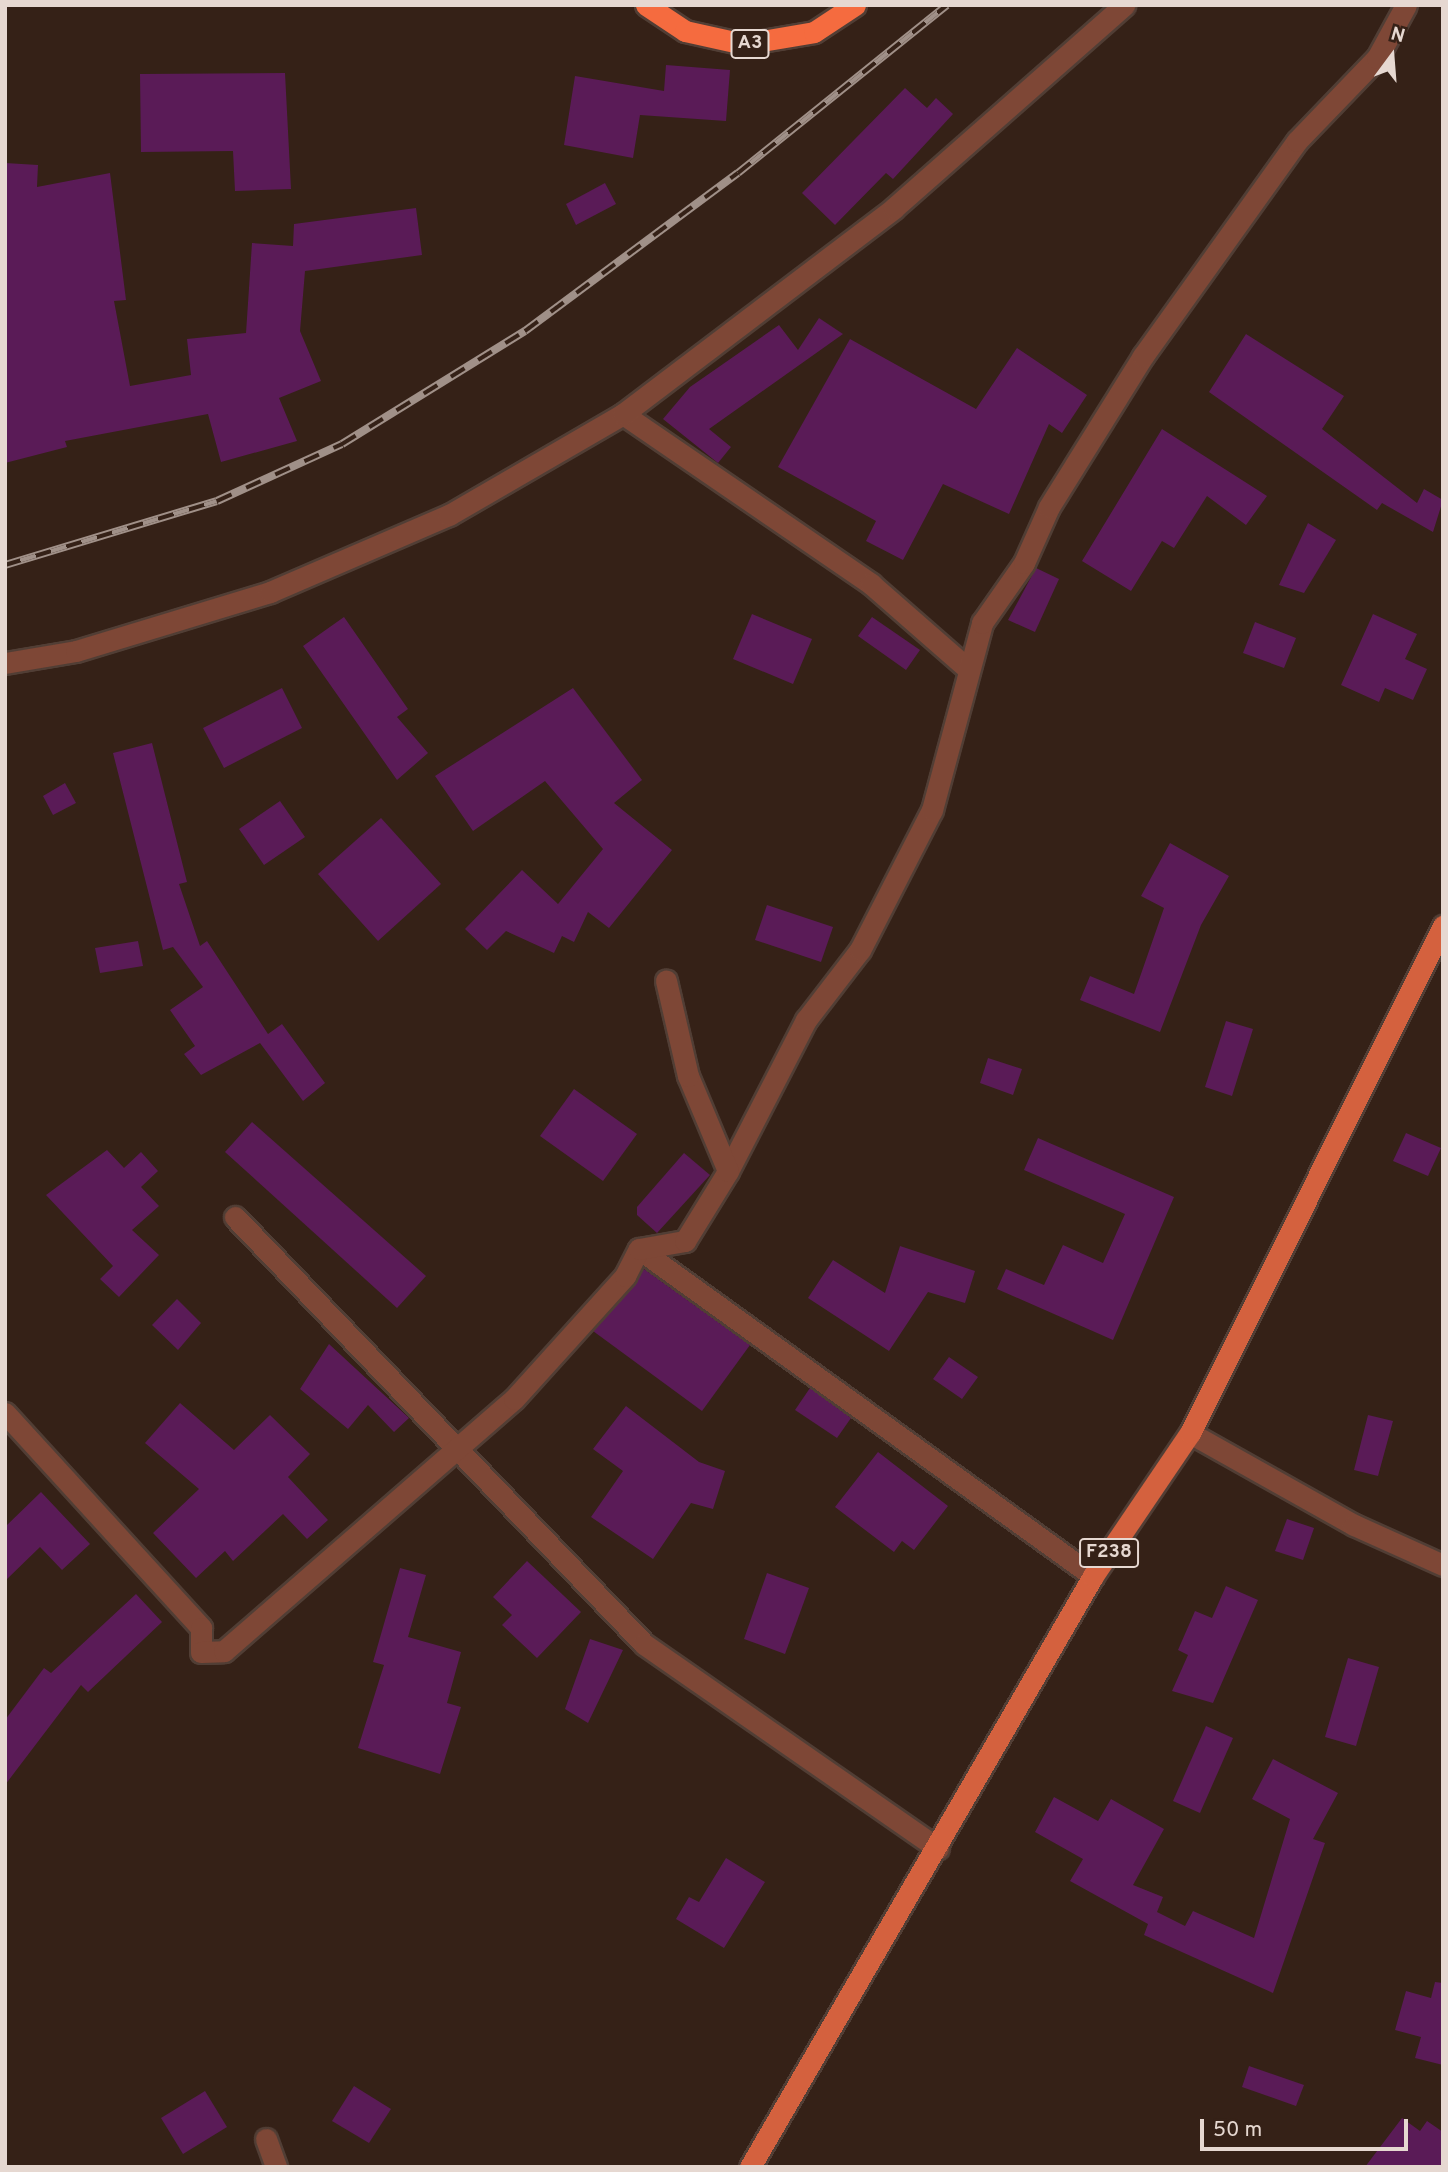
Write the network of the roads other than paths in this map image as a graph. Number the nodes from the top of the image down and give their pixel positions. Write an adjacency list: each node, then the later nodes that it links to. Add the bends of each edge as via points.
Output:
1 (646, 5): 2 (highway, A3, via 685,31 744,44 814,32)
2 (855, 5)
3 (1124, 5): 5 (street, via 894,208)
4 (1406, 5): 7 (street, via 1377,58 1297,141 1143,356 982,623)
5 (623, 414): 6 (street, via 449,515 270,592 75,651); 7 (street, via 871,584)
6 (5, 663)
7 (968, 669): 10 (street, via 932,810 860,950 806,1020)
8 (1443, 926): 14 (main road, F238)
9 (666, 981): 10 (street, via 688,1076)
10 (728, 1171): 12 (street, via 685,1241)
11 (235, 1217): 15 (street)
12 (639, 1249): 15 (street, via 625,1276 514,1399); 17 (street)
13 (5, 1413): 15 (street, via 201,1628 201,1652 225,1651)
14 (1190, 1433): 16 (street, via 1353,1525); 17 (main road, F238)
15 (460, 1444): 18 (street, via 644,1644)
16 (1443, 1565)
17 (1093, 1576): 18 (main road, F238)
18 (938, 1848): 21 (main road, F238)
19 (266, 2139): 20 (street)
20 (276, 2167)
21 (750, 2167)

